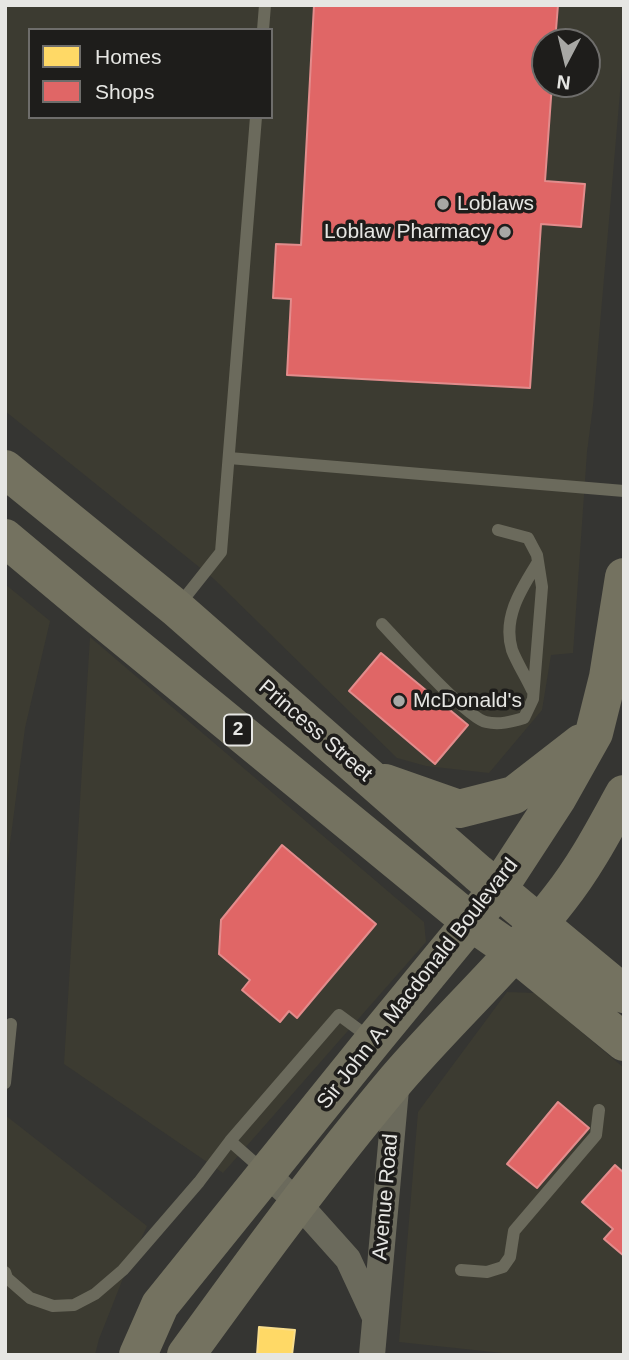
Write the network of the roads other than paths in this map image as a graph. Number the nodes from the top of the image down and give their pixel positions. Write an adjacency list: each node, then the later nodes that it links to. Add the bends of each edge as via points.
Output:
1 (265, 5): 2 (lane)
2 (263, 28)
3 (256, 119): 4 (lane)
4 (229, 458): 6 (lane); 11 (lane, via 221,552)
5 (5, 469): 11 (main road, Princess Street / 2)
6 (624, 491)
7 (498, 530): 9 (lane, via 528,538)
8 (5, 538): 18 (main road, 2)
9 (538, 562): 13 (lane, via 542,587); 13 (lane, via 516,599 510,620 512,648)
10 (624, 577): 14 (main road, Sir John A. Macdonald Boulevard)
11 (176, 608): 15 (main road, Princess Street / 2)
12 (382, 624): 13 (lane, via 467,711 484,722 524,718)
13 (533, 691)
14 (594, 733): 15 (main road, via 514,796 459,809); 17 (main road, Sir John A. Macdonald Boulevard)
15 (367, 777): 17 (main road, Princess Street / 2)
16 (624, 794): 19 (main road, Sir John A. Macdonald Boulevard, via 589,859)
17 (498, 889): 18 (main road, Sir John A. Macdonald Boulevard); 19 (main road, Princess Street / 2)
18 (471, 922): 20 (main road, 2); 23 (main road, Sir John A. Macdonald Boulevard)
19 (539, 922): 20 (main road, Sir John A. Macdonald Boulevard); 21 (main road, Princess Street / 2)
20 (514, 952): 24 (main road, 2); 25 (main road, Sir John A. Macdonald Boulevard)
21 (624, 994)
22 (11, 1024): 26 (lane)
23 (373, 1041): 28 (lane, via 338,1014); 29 (main road, Sir John A. Macdonald Boulevard)
24 (624, 1042)
25 (397, 1078): 30 (main road, Sir John A. Macdonald Boulevard); 33 (street, Avenue Road)
26 (5, 1083)
27 (599, 1110): 31 (lane, via 596,1135 514,1231 510,1257 503,1267 487,1272)
28 (230, 1141): 29 (lane); 32 (lane, via 123,1270 95,1294 74,1305 53,1306 30,1298)
29 (267, 1174): 30 (street, Avenue Road); 34 (main road, Sir John A. Macdonald Boulevard, via 160,1305)
30 (297, 1202): 33 (street, Avenue Road, via 348,1259); 35 (main road, Sir John A. Macdonald Boulevard)
31 (461, 1270)
32 (5, 1272)
33 (375, 1316): 36 (street, Avenue Road)
34 (138, 1355)
35 (186, 1355)
36 (372, 1355)

